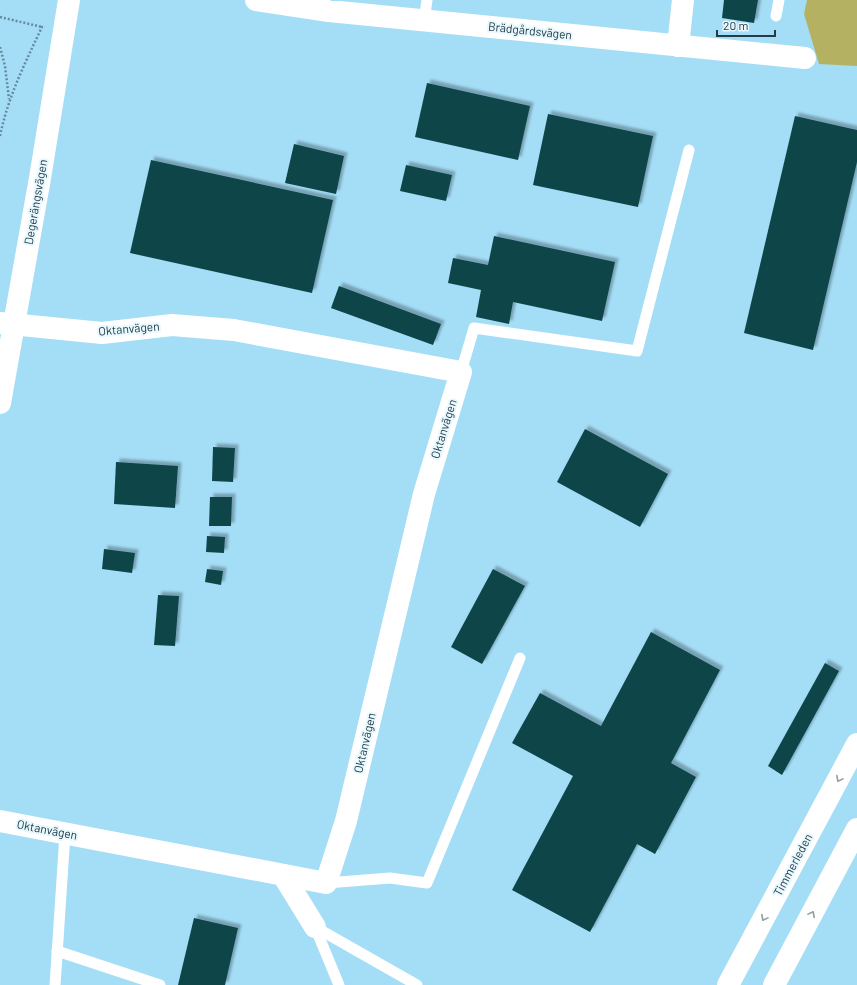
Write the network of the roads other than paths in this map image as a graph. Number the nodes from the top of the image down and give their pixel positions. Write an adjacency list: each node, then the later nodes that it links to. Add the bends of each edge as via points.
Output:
1 (69, 0): 11 (street, Degerängsvägen, via 40,178)
2 (256, 0): 5 (street, Brädgårdsvägen)
3 (683, 0): 8 (street)
4 (779, 0): 7 (lane)
5 (330, 6): 6 (street, Brädgårdsvägen)
6 (426, 10): 8 (street, Brädgårdsvägen)
7 (776, 16)
8 (678, 46): 9 (street, Brädgårdsvägen)
9 (805, 58)
10 (689, 150): 12 (lane, via 637,351 474,328)
11 (7, 324): 12 (street, Oktanvägen, via 102,333 172,325 234,330); 13 (street, Degerängsvägen)
12 (461, 372): 20 (street, Oktanvägen, via 424,494 346,821)
13 (0, 403)
14 (520, 658): 20 (lane, via 426,883 390,878)
15 (857, 744): 27 (street, Timmerleden, one-way to 27)
16 (0, 821): 18 (street, Oktanvägen)
17 (857, 829): 28 (street, one-way to 17)
18 (65, 834): 19 (street, Oktanvägen); 22 (lane)
19 (283, 875): 20 (street, Oktanvägen); 21 (street)
20 (326, 883)
21 (315, 927): 25 (lane); 26 (lane)
22 (57, 951): 23 (lane); 24 (lane)
23 (55, 985)
24 (160, 985)
25 (339, 985)
26 (417, 985)
27 (728, 985)
28 (774, 985)

